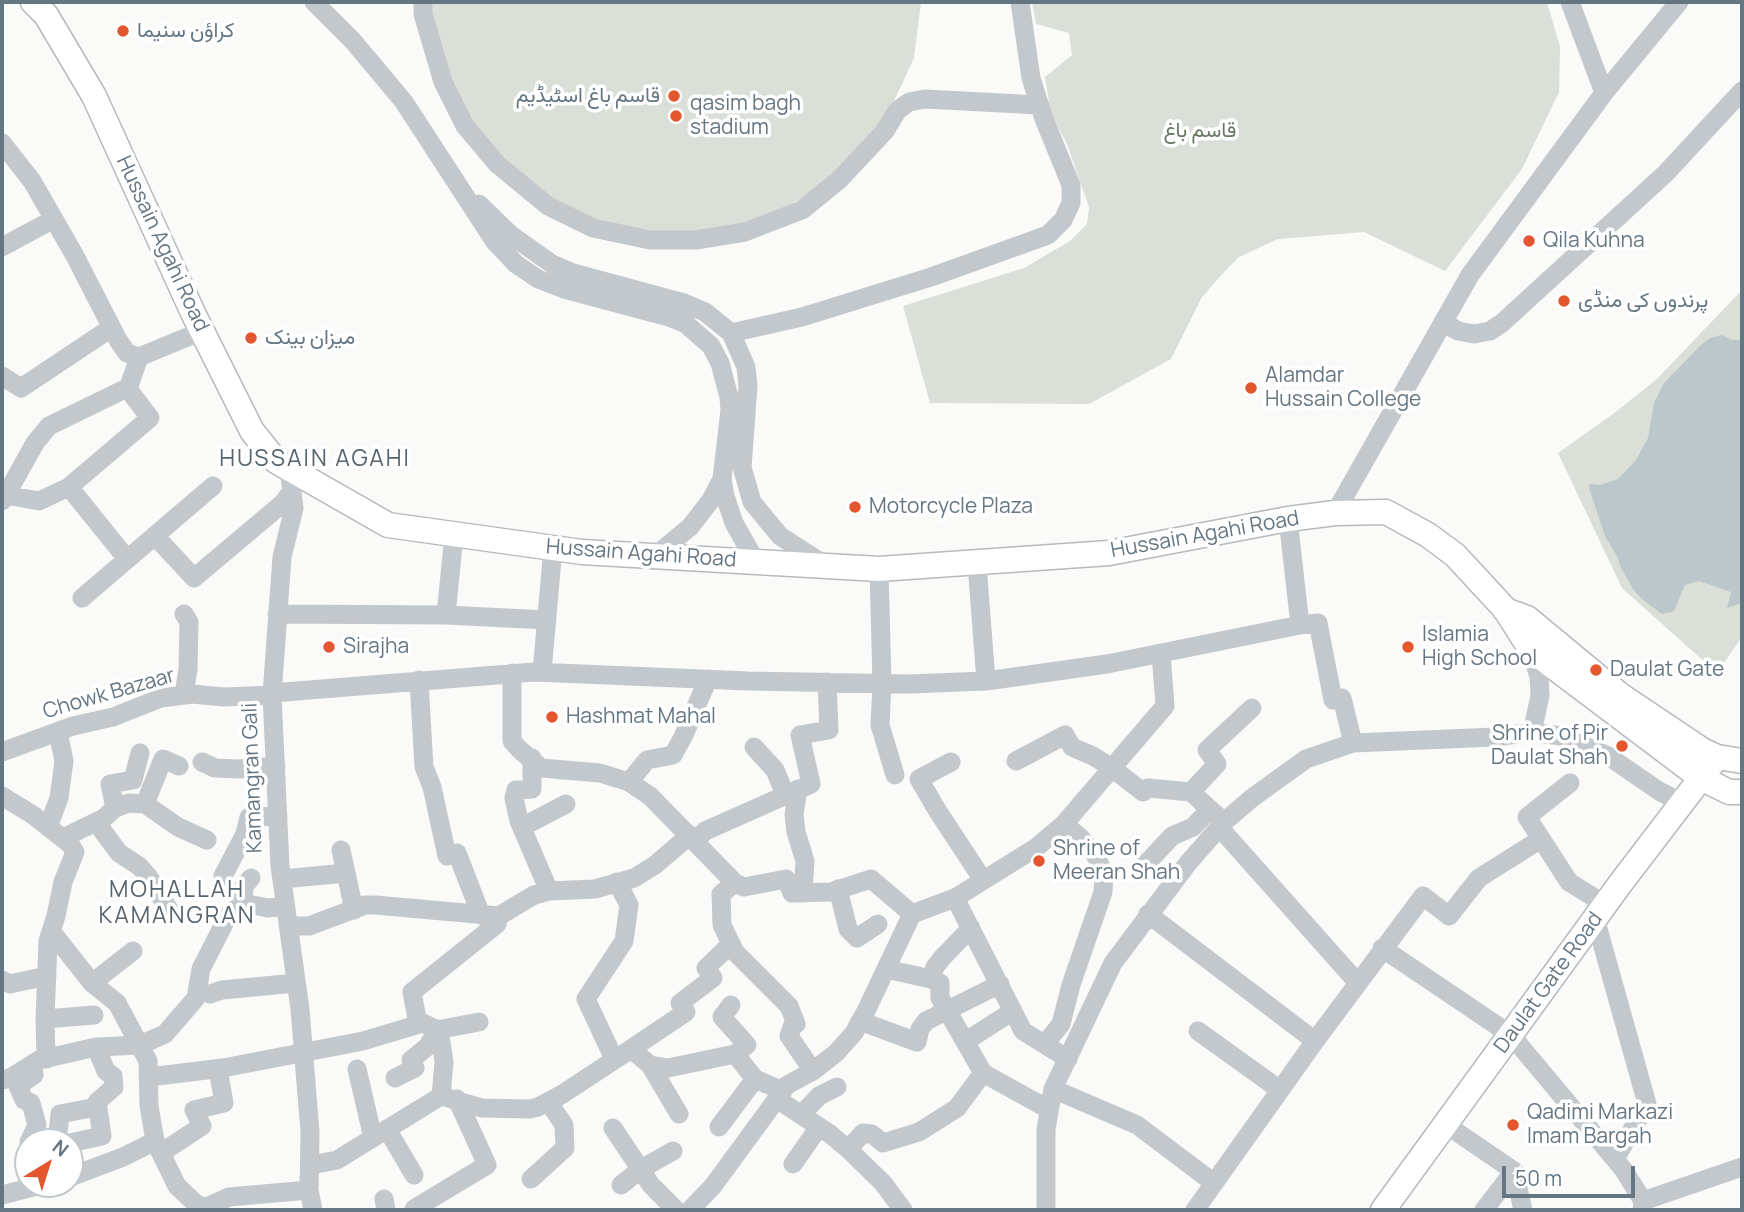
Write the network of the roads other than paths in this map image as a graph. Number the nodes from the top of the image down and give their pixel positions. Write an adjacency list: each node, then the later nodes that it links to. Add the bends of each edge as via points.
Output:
1 (33, 2): 16 (main road, Hussain Agahi Road, via 52,24 94,96)
2 (314, 2): 11 (street, via 397,93)
3 (423, 2): 9 (street, via 443,82 466,126 497,164 548,206 593,228 650,240 696,240 746,232 802,210 839,180 909,102)
4 (1020, 2): 9 (street)
5 (1570, 2): 8 (street)
6 (1679, 2): 8 (street)
7 (1742, 91): 14 (street, via 1666,173 1502,323 1474,334)
8 (1604, 93): 14 (street, via 1470,275)
9 (1039, 106): 17 (street, via 1071,185 1071,203 1048,235 802,317)
10 (2, 143): 12 (street)
11 (458, 183): 17 (street, via 511,235 552,264 684,303 705,312); 21 (street, via 495,242 538,279 669,317 686,324 711,346 729,397)
12 (54, 219): 13 (street); 15 (street)
13 (2, 247)
14 (1443, 322): 26 (street)
15 (111, 328): 18 (street, via 127,353); 19 (street, via 21,388)
16 (202, 331): 18 (street); 22 (main road, Hussain Agahi Road, via 252,431)
17 (731, 333): 35 (street, via 747,376 742,467 752,502 780,536)
18 (139, 357): 20 (street)
19 (2, 376)
20 (129, 387): 24 (street, via 150,418); 25 (street, via 49,426)
21 (722, 479): 31 (street, via 690,527); 33 (street, via 729,511)
22 (291, 480): 28 (main road, Hussain Agahi Road, via 388,526); 29 (street, via 282,503 194,578); 40 (street, Kamangran Gali, via 294,508 282,557)
23 (213, 486): 29 (street)
24 (69, 488): 25 (street, via 39,501); 32 (street)
25 (4, 498)
26 (1335, 513): 27 (main road, Hussain Agahi Road); 38 (main road, Hussain Agahi Road, via 1386,512 1428,535 1455,555)
27 (1288, 519): 34 (main road, Hussain Agahi Road, via 1109,553); 43 (street)
28 (454, 535): 30 (main road, Hussain Agahi Road); 41 (street)
29 (155, 536): 32 (street)
30 (553, 548): 31 (main road, Hussain Agahi Road); 42 (street)
31 (655, 556): 33 (main road, Hussain Agahi Road)
32 (127, 559): 37 (street)
33 (757, 562): 35 (main road, Hussain Agahi Road)
34 (977, 564): 36 (main road, Hussain Agahi Road); 50 (street)
35 (828, 567): 36 (main road, Hussain Agahi Road)
36 (879, 569): 52 (street)
37 (82, 598)
38 (1505, 609): 44 (main road, Hussain Agahi Road); 62 (main road, Hussain Agahi Road, via 1527,618 1620,695)
39 (184, 614): 54 (street, via 189,622)
40 (276, 614): 41 (street); 53 (street, Kamangran Gali)
41 (446, 615): 42 (street)
42 (547, 620): 46 (street)
43 (1300, 625): 45 (street, Chowk Bazaar); 58 (street, via 1318,623 1332,700 1342,698)
44 (1531, 650): 57 (street, via 1539,677); 72 (main road, Hussain Agahi Road)
45 (1161, 653): 50 (street, Chowk Bazaar); 70 (street, via 1165,706)
46 (542, 672): 47 (street, Chowk Bazaar); 48 (street, Chowk Bazaar)
47 (512, 673): 49 (street, Chowk Bazaar); 63 (street, via 512,741)
48 (708, 679): 51 (street, Chowk Bazaar); 73 (street, via 673,755 646,760)
49 (419, 680): 53 (street, Chowk Bazaar); 111 (street, via 424,767 447,856 457,853)
50 (986, 681): 52 (street, Chowk Bazaar)
51 (827, 682): 52 (street, Chowk Bazaar); 75 (street, via 829,730 800,735 811,784)
52 (882, 683): 71 (street, via 880,724)
53 (272, 694): 54 (street, Chowk Bazaar); 69 (street, Kamangran Gali)
54 (184, 695): 56 (street, Chowk Bazaar, via 161,698)
55 (1252, 708): 76 (street, via 1207,750 1217,764)
56 (58, 732): 60 (street, Chowk Bazaar); 88 (street, via 64,761)
57 (1532, 732): 58 (street); 79 (street, via 1561,736 1608,756)
58 (1353, 743): 84 (street, via 1306,759)
59 (754, 747): 75 (street)
60 (2, 752)
61 (140, 753): 82 (street, via 133,780 110,784)
62 (1717, 757): 65 (main road, Hussain Agahi Road); 72 (main road, Daulat Gate Road)
63 (532, 758): 73 (street, via 541,768 600,773); 87 (street, via 532,789 516,790 514,798)
64 (1016, 761): 70 (street, via 1065,734 1072,747)
65 (1742, 761)
66 (202, 762): 69 (street, via 227,769)
67 (950, 762): 98 (street, via 919,779)
68 (179, 766): 80 (street, via 163,759)
69 (276, 766): 83 (street, Kamangran Gali)
70 (1112, 768): 76 (street, via 1143,792); 86 (street)
71 (895, 775)
72 (1701, 778): 77 (main road, Hussain Agahi Road, via 1729,792); 79 (main road, Daulat Gate Road)
73 (629, 782): 89 (street)
74 (1570, 783): 90 (street, via 1527,817)
75 (792, 792): 89 (street); 103 (street, via 805,861)
76 (1191, 792): 84 (street)
77 (1742, 792)
78 (2, 796): 88 (street)
79 (1682, 803): 107 (main road, Daulat Gate Road)
80 (145, 804): 82 (street); 91 (street)
81 (566, 804): 87 (street)
82 (115, 808): 85 (street)
83 (278, 816): 95 (street, via 249,817); 97 (street, Kamangran Gali)
84 (1218, 819): 93 (street, via 1172,836); 110 (street); 123 (street)
85 (96, 822): 88 (street); 108 (street, via 119,853 148,876)
86 (1064, 824): 98 (street, via 1037,847); 140 (street, via 1096,856 1104,874 1103,892 1061,1024)
87 (522, 827): 102 (street)
88 (56, 833): 115 (street, via 75,852)
89 (693, 838): 99 (street, via 634,878); 100 (street)
90 (1541, 839): 107 (street, via 1569,882); 117 (street, via 1479,878 1449,916 1423,896)
91 (207, 840)
92 (341, 850): 94 (street)
93 (1145, 865)
94 (346, 873): 97 (street); 106 (street)
95 (223, 876)
96 (251, 878): 105 (street, via 244,886)
97 (282, 879): 112 (street, Kamangran Gali)
98 (983, 880): 104 (street)
99 (617, 882): 102 (street, via 595,889); 144 (street, via 629,905 624,941 586,999)
100 (735, 883): 103 (street, via 744,887 786,879 792,893); 116 (street, via 721,894 722,925)
101 (838, 890): 103 (street); 109 (street, via 871,879); 113 (street, via 848,929 857,938)
102 (549, 891): 111 (street)
103 (803, 892)
104 (955, 898): 109 (street); 114 (street)
105 (243, 904): 112 (street); 141 (street, via 228,916 201,969 196,998 165,1034)
106 (354, 910): 111 (street, via 375,905); 112 (street, via 309,926)
107 (1600, 911): 137 (main road, Daulat Gate Road); 178 (street, via 1647,1104)
108 (171, 914)
109 (912, 914): 119 (street)
110 (1148, 914): 139 (street); 146 (street, via 1113,963)
111 (490, 915): 135 (street, via 497,924 412,992)
112 (287, 916): 125 (street, Kamangran Gali)
113 (878, 924)
114 (971, 928): 121 (street, via 942,958); 126 (street)
115 (51, 931): 120 (street); 124 (street)
116 (731, 944): 144 (street, via 706,968 713,978 680,1003 686,1012); 151 (street, via 789,1006 796,1024 789,1036)
117 (1382, 947): 123 (street); 137 (street)
118 (133, 951): 124 (street)
119 (886, 969): 121 (street); 133 (street)
120 (47, 976): 122 (street, via 10,984); 132 (street)
121 (931, 979): 129 (street, via 940,983)
122 (2, 980)
123 (1357, 982): 139 (street)
124 (92, 983): 141 (street, via 117,1003)
125 (296, 983): 127 (street); 143 (street, Kamangran Gali)
126 (1000, 984): 129 (street); 130 (street)
127 (210, 994)
128 (731, 1005): 145 (street, via 722,1017 747,1045)
129 (946, 1010): 133 (street, via 926,1021 916,1042); 138 (street)
130 (1013, 1011): 138 (street); 140 (street, via 1023,1031)
131 (94, 1015): 132 (street)
132 (45, 1019): 147 (street)
133 (860, 1021): 151 (street, via 836,1053)
134 (479, 1022): 135 (street)
135 (432, 1028): 143 (street); 154 (street, via 428,1046 411,1060 415,1068); 161 (street, via 444,1062)
136 (1198, 1031): 159 (street)
137 (1511, 1035): 167 (main road, Daulat Gate Road); 178 (street)
138 (966, 1041): 152 (street)
139 (1315, 1041): 159 (street)
140 (1045, 1044): 146 (street)
141 (140, 1045): 142 (street); 153 (street, via 148,1060)
142 (96, 1047): 147 (street); 163 (street, via 106,1071 113,1076 114,1087)
143 (303, 1052): 149 (street); 180 (street, Kamangran Gali)
144 (623, 1054): 148 (street); 162 (street)
145 (735, 1054): 148 (street, via 668,1068); 155 (street)
146 (1068, 1059): 158 (street)
147 (40, 1061): 156 (street); 170 (street, via 34,1075 18,1086 24,1100 31,1103)
148 (650, 1065): 165 (street)
149 (218, 1069): 153 (street); 175 (street, via 224,1103 194,1110 202,1126)
150 (358, 1069): 173 (street)
151 (813, 1071): 160 (street, via 787,1085)
152 (982, 1073): 164 (street); 176 (street, via 957,1108 919,1132 883,1143 863,1133)
153 (149, 1077): 175 (street, via 149,1106)
154 (395, 1078)
155 (755, 1079): 160 (street); 168 (street)
156 (2, 1080)
157 (837, 1087): 166 (street, via 818,1096)
158 (1053, 1089): 164 (street); 187 (street, via 1137,1125)
159 (1280, 1090): 187 (street)
160 (780, 1095): 166 (street); 195 (street)
161 (449, 1098): 162 (street, via 482,1108 530,1109); 173 (street); 190 (street, via 487,1165)
162 (550, 1103): 186 (street, via 564,1125 565,1148)
163 (96, 1107): 171 (street, via 60,1114); 174 (street, via 102,1136)
164 (1048, 1109): 197 (street)
165 (679, 1114)
166 (801, 1115): 169 (street)
167 (1445, 1124): 183 (street); 199 (main road, Daulat Gate Road)
168 (719, 1127)
169 (819, 1127): 176 (street); 179 (street)
170 (36, 1128)
171 (58, 1128)
172 (613, 1128): 182 (street)
173 (380, 1134): 180 (street, via 337,1160); 185 (street)
174 (84, 1140)
175 (158, 1147): 184 (street); 192 (street, via 177,1186)
176 (848, 1149): 196 (street)
177 (673, 1151): 182 (street)
178 (1615, 1159): 191 (street)
179 (793, 1164)
180 (312, 1166): 189 (street, Kamangran Gali)
181 (1742, 1167): 191 (street)
182 (641, 1168): 188 (street); 194 (street)
183 (1514, 1171): 200 (street); 201 (street)
184 (84, 1172)
185 (414, 1175)
186 (531, 1179)
187 (1214, 1183): 198 (street)
188 (621, 1185)
189 (309, 1190): 192 (street, via 229,1196); 193 (street, Kamangran Gali)
190 (414, 1205)
191 (1642, 1206)
192 (195, 1207)
193 (313, 1210)
194 (676, 1210)
195 (690, 1210)
196 (903, 1210)
197 (1046, 1210)
198 (1195, 1210)
199 (1383, 1210)
200 (1484, 1210)
201 (1523, 1210)

